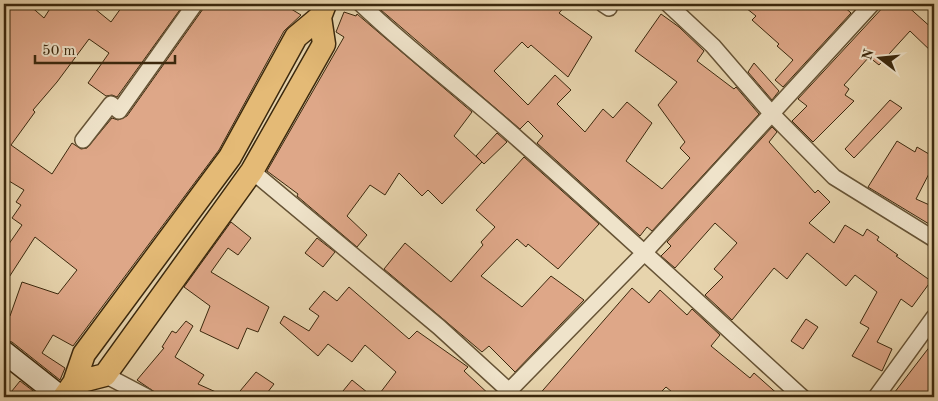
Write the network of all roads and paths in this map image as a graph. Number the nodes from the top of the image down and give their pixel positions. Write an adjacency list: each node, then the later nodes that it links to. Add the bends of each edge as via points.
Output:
1 (195, 4): 7 (street, via 119,111 111,104)
2 (361, 4): 10 (street)
3 (668, 4): 6 (street, via 713,46)
4 (872, 4): 6 (street)
5 (322, 11): 8 (main road, via 324,44); 14 (main road, via 296,37 230,157 84,354)
6 (771, 113): 9 (street, via 834,178); 10 (street)
7 (83, 140)
8 (252, 171): 13 (main road); 15 (street, via 439,327)
9 (934, 239)
10 (644, 253): 15 (street); 17 (street)
11 (934, 317): 18 (street)
12 (4, 352): 14 (main road)
13 (106, 375): 14 (main road); 16 (street)
14 (66, 392)
15 (505, 394)
16 (147, 397)
17 (802, 397)
18 (876, 397)

